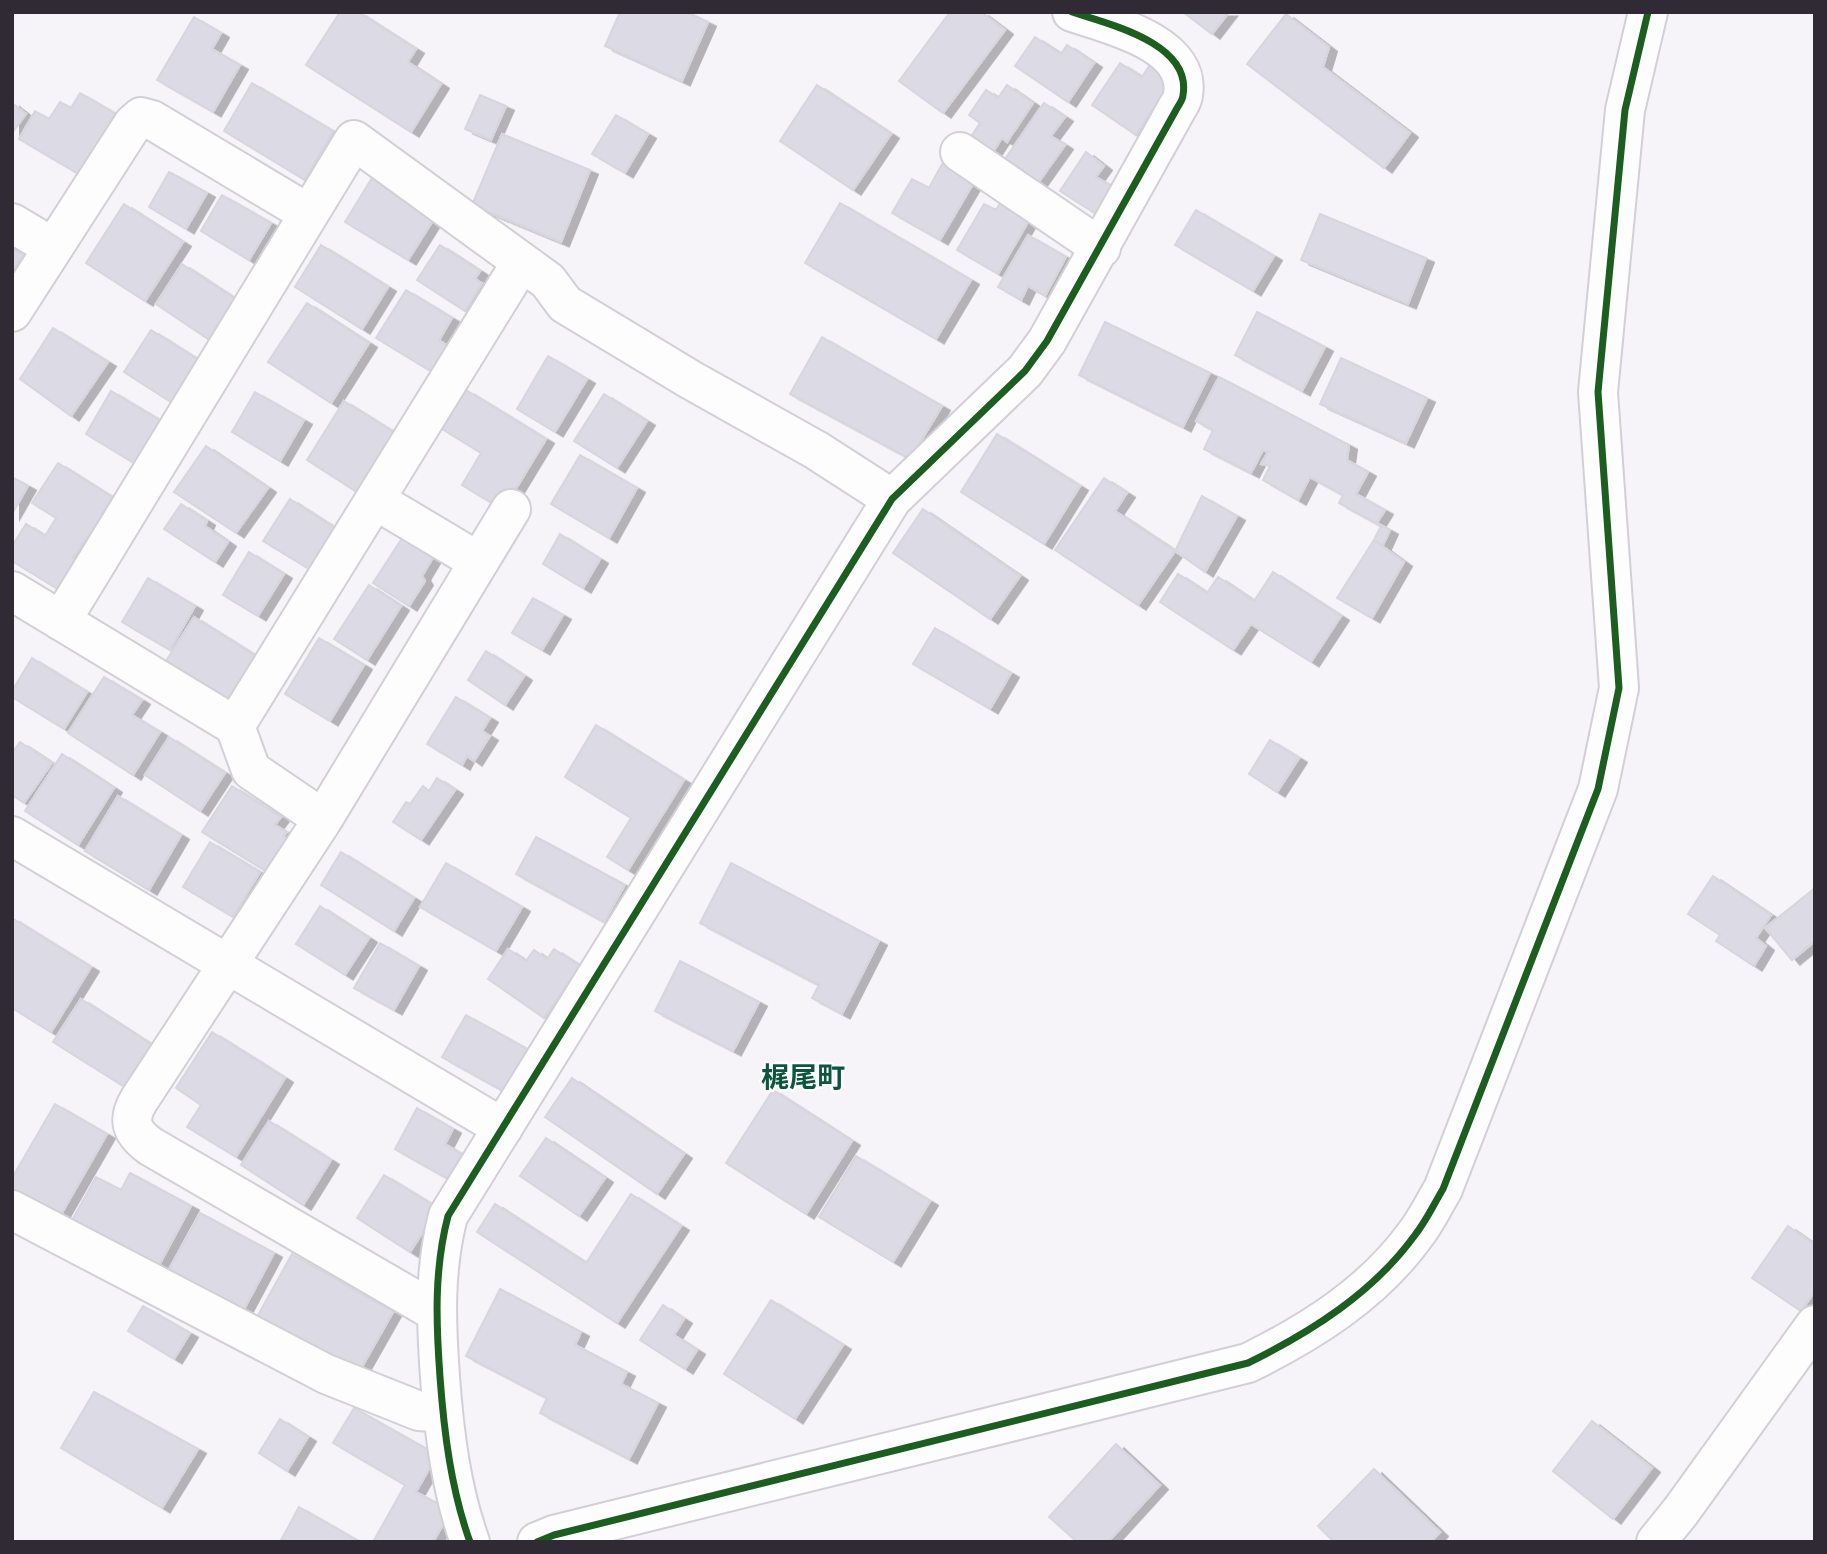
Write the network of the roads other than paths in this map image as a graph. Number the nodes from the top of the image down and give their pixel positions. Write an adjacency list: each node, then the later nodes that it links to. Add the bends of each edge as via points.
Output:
1 (1072, 12): 7 (street, via 1131,32 1163,50 1178,65 1182,79 1183,95 1176,110)
2 (1648, 12): 25 (street, via 1625,110 1598,392 1619,688 1598,789 1443,1189 1415,1235 1381,1275 1323,1321 1248,1363)
3 (960, 152): 7 (street)
4 (309, 214): 6 (street, via 141,117); 8 (street, via 354,140); 15 (street)
5 (12, 223): 6 (street)
6 (52, 247): 9 (street)
7 (1101, 248): 10 (street, via 1047,341 1024,371)
8 (521, 263): 10 (street, via 548,281 565,304); 11 (street)
9 (12, 312)
10 (892, 499): 20 (street)
11 (375, 500): 13 (street); 16 (street)
12 (511, 509): 13 (street)
13 (479, 562): 17 (street)
14 (12, 591): 15 (street)
15 (61, 621): 16 (street)
16 (235, 726): 17 (street, via 251,770)
17 (323, 819): 19 (street)
18 (14, 840): 19 (street)
19 (228, 965): 20 (street); 22 (street, via 134,1109 134,1132 150,1146)
20 (503, 1128): 22 (street, via 448,1216)
21 (12, 1210): 24 (street, via 326,1374 419,1411)
22 (436, 1312): 24 (street)
23 (1815, 1325): 27 (street)
24 (443, 1413): 26 (street)
25 (549, 1540)
26 (470, 1542)
27 (1656, 1542)

